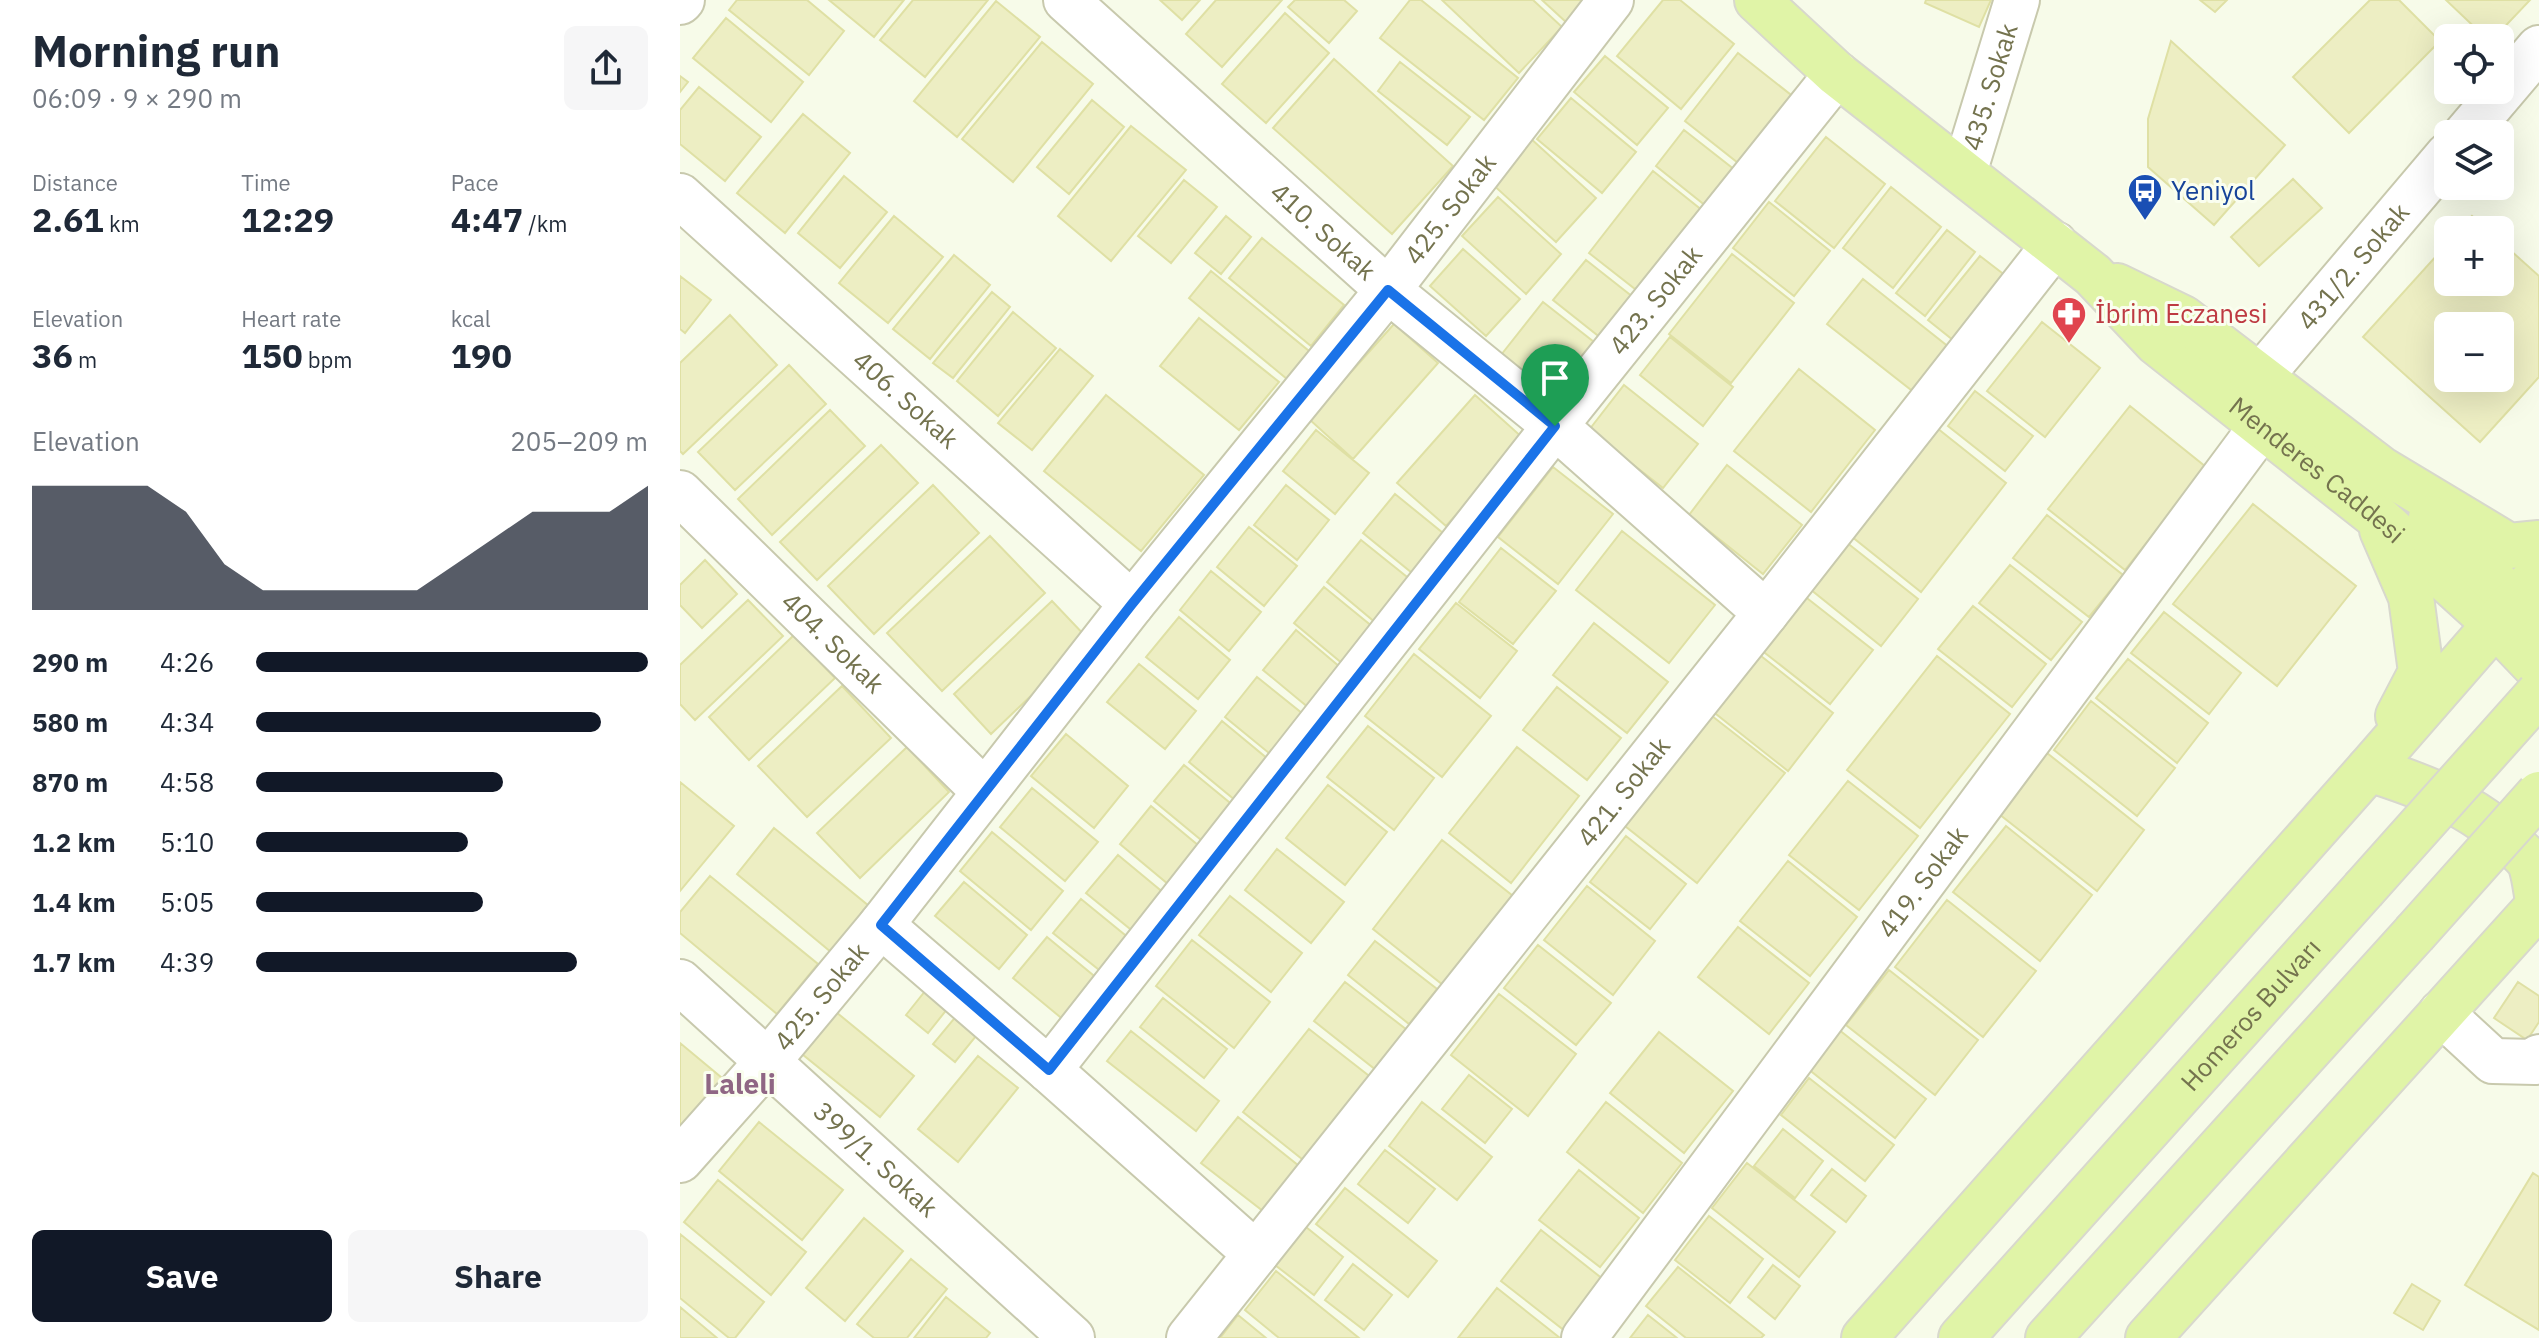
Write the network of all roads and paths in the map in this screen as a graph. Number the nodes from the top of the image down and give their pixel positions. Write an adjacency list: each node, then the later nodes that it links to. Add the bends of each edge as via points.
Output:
1 (1066, 0): 13 (street, 410. Sokak)
2 (1611, 0): 13 (street, 425. Sokak)
3 (1757, 0): 6 (main road, Menderes Caddesi)
4 (2017, 0): 9 (street, 435. Sokak)
5 (2539, 48): 7 (street)
6 (1837, 74): 9 (main road, Menderes Caddesi); 15 (street, 423. Sokak)
7 (2478, 120)
8 (2434, 172): 14 (street, 431/2. Sokak)
9 (1964, 173): 11 (main road, Menderes Caddesi)
10 (680, 196): 21 (street, 406. Sokak)
11 (2055, 244): 12 (main road, Menderes Caddesi); 23 (street, 421. Sokak)
12 (2093, 275): 14 (main road, Menderes Caddesi, via 2183,318); 16 (main road, Menderes Caddesi, via 2157,343)
13 (1388, 290): 15 (street, 410. Sokak); 21 (street, 425. Sokak)
14 (2259, 378): 17 (main road, Menderes Caddesi)
15 (1555, 426): 23 (street, 410. Sokak); 35 (street, 423. Sokak)
16 (2262, 426): 19 (main road, Menderes Caddesi); 40 (street, 419. Sokak)
17 (2381, 469): 20 (main road, via 2509,546); 22 (main road)
18 (680, 493): 27 (street, 404. Sokak)
19 (2376, 516): 22 (main road, Menderes Caddesi); 26 (main road, via 2411,597 2421,672)
20 (2539, 543)
21 (1132, 604): 27 (street, 425. Sokak)
22 (2522, 606): 24 (main road, Menderes Caddesi); 26 (main road)
23 (1766, 613): 37 (street, 421. Sokak)
24 (2539, 670)
25 (2539, 693): 42 (main road, Homeros Bulvarı, bridge)
26 (2369, 769): 29 (main road, via 2440,796 2500,832 2529,862); 41 (main road)
27 (984, 791): 30 (street, 425. Sokak)
28 (2539, 794): 43 (main road, bridge)
29 (2539, 906): 32 (main road)
30 (881, 925): 34 (street, 425. Sokak); 35 (street)
31 (680, 982): 34 (street, 399/1. Sokak)
32 (2441, 1013): 33 (street, via 2493,1061 2535,1062); 44 (main road)
33 (2539, 1057)
34 (768, 1061): 36 (street, 425. Sokak); 38 (street, 399/1. Sokak)
35 (1049, 1070): 37 (street)
36 (680, 1160)
37 (1256, 1254): 39 (street, 421. Sokak)
38 (1072, 1338)
39 (1189, 1338)
40 (1584, 1338)
41 (1864, 1338)
42 (1961, 1338)
43 (2048, 1338)
44 (2148, 1338)

